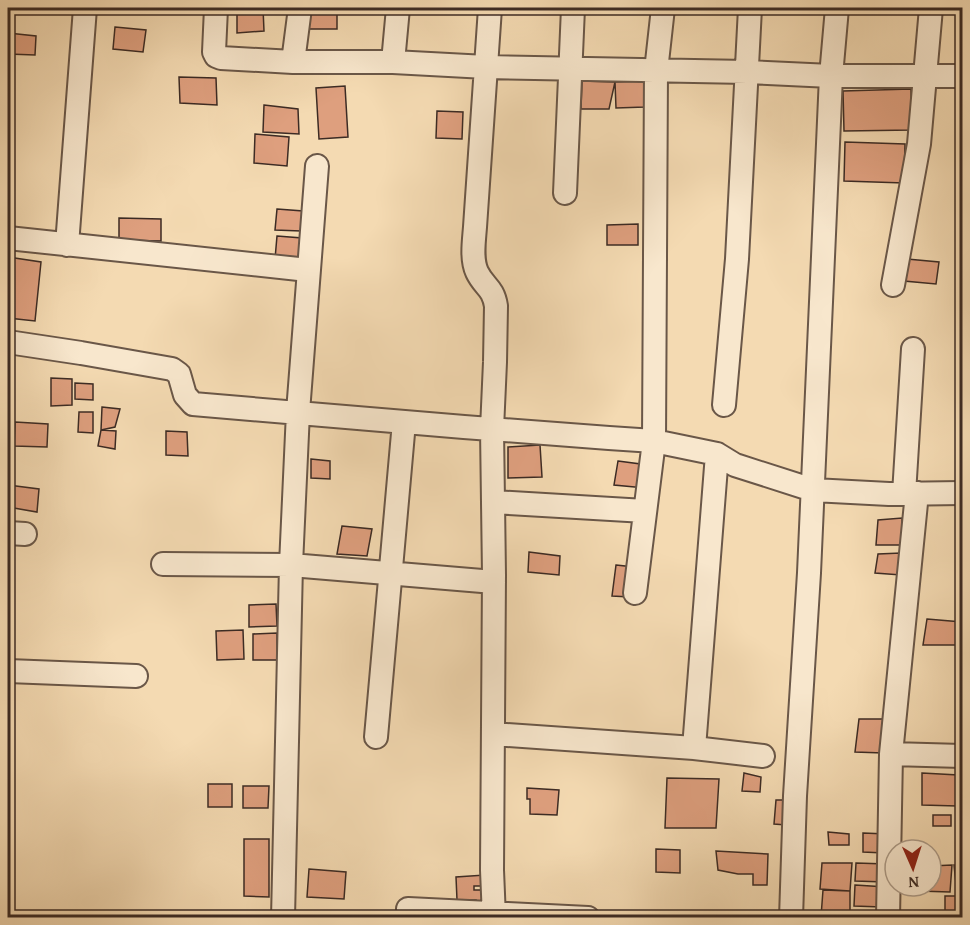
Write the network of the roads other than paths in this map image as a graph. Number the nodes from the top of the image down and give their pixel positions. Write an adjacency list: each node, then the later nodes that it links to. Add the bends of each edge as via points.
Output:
1 (85, 8): 23 (street)
2 (216, 8): 11 (street, via 216,56)
3 (300, 8): 11 (street)
4 (398, 8): 12 (street)
5 (490, 8): 13 (street)
6 (573, 8): 14 (street)
7 (663, 8): 15 (street)
8 (750, 8): 16 (street)
9 (837, 8): 18 (street)
10 (931, 8): 17 (street)
11 (294, 62): 12 (street)
12 (393, 62): 13 (street)
13 (486, 67): 14 (street); 31 (street, via 474,259 476,270 491,289 495,306)
14 (571, 69): 15 (street); 21 (street)
15 (656, 71): 16 (street); 32 (street)
16 (747, 72): 18 (street); 28 (street)
17 (926, 75): 18 (street); 19 (street); 25 (street, via 919,144)
18 (831, 76): 34 (street)
19 (963, 76)
20 (317, 166): 24 (street)
21 (565, 193)
22 (8, 238): 23 (street)
23 (67, 245): 24 (street)
24 (308, 270): 29 (street)
25 (893, 285)
26 (8, 342): 29 (street, via 172,369 179,374 185,395 194,404)
27 (913, 349): 36 (street)
28 (724, 405)
29 (297, 412): 30 (street); 40 (street)
30 (404, 422): 31 (street); 41 (street)
31 (492, 429): 32 (street); 37 (street)
32 (654, 441): 33 (street); 38 (street)
33 (717, 454): 34 (street, via 735,465); 48 (street)
34 (813, 490): 36 (street); 56 (street)
35 (963, 493): 36 (street)
36 (911, 494): 49 (street)
37 (493, 502): 38 (street); 42 (street)
38 (645, 511): 43 (street)
39 (163, 564): 40 (street)
40 (291, 565): 41 (street); 54 (street)
41 (392, 573): 42 (street); 47 (street)
42 (494, 582): 46 (street)
43 (635, 593)
44 (8, 671): 45 (street)
45 (136, 676)
46 (493, 734): 48 (street); 53 (street)
47 (376, 737)
48 (694, 747): 50 (street)
49 (891, 754): 51 (street); 57 (street)
50 (763, 756)
51 (963, 756)
52 (408, 909): 53 (street)
53 (494, 915): 55 (street)
54 (283, 918)
55 (588, 918)
56 (791, 918)
57 (888, 918)

